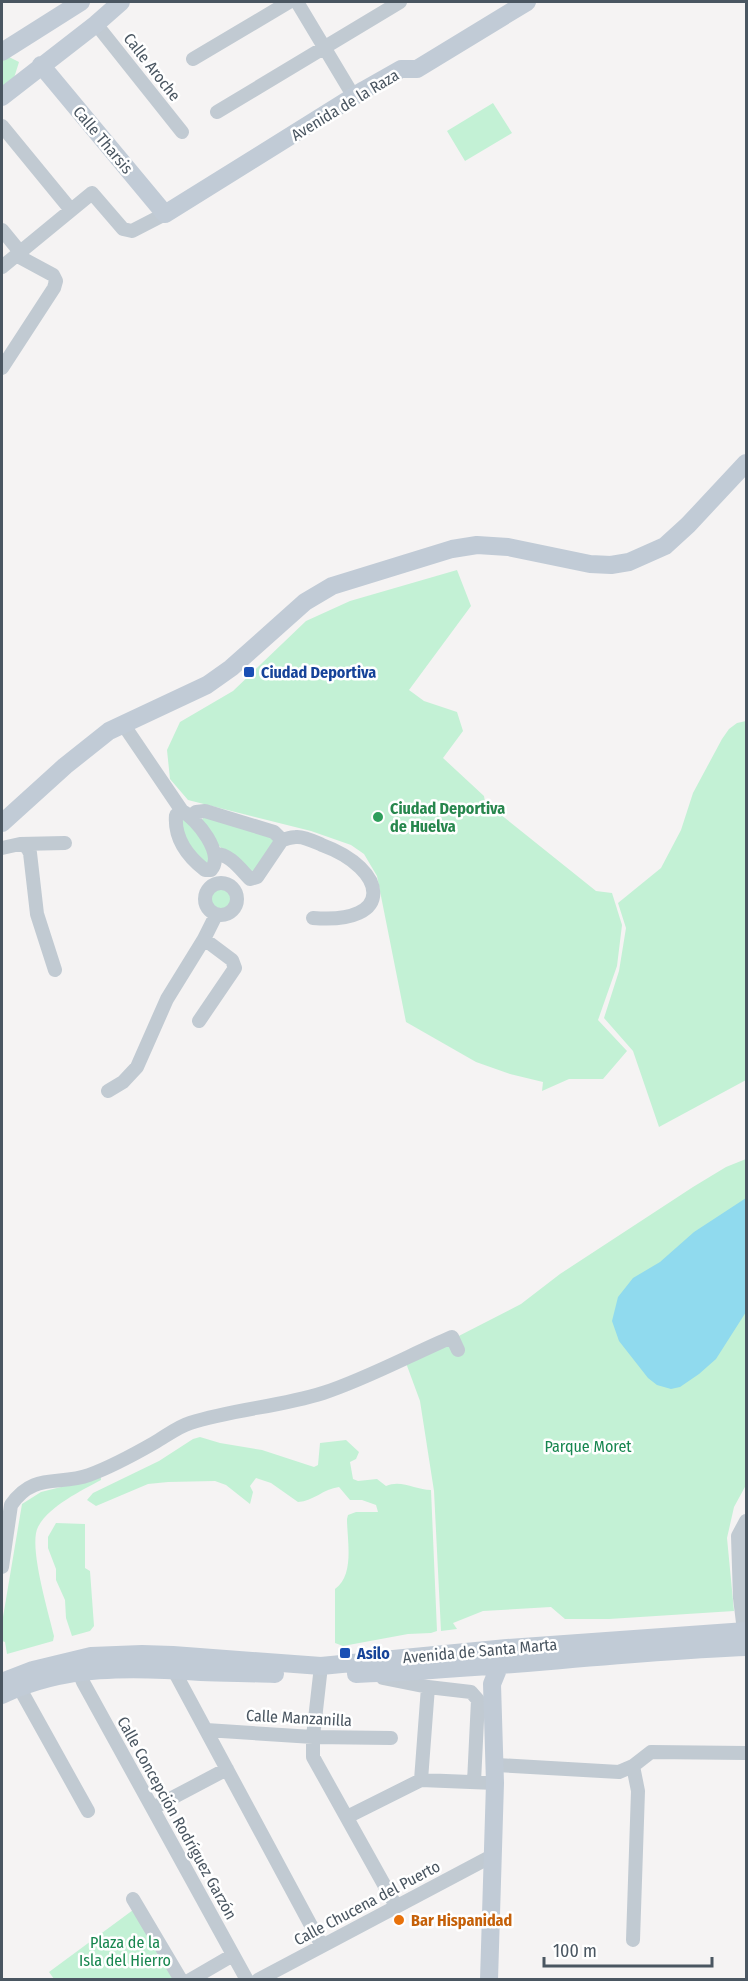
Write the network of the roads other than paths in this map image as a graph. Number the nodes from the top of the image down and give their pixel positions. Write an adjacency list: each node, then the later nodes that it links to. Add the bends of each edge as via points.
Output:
1 (81, 2): 8 (street)
2 (121, 2): 7 (street)
3 (289, 2): 11 (street)
4 (297, 2): 9 (street)
5 (400, 2): 9 (street)
6 (527, 2): 14 (street, Avenida de la Raza, via 417,69 401,69)
7 (96, 24): 12 (street); 18 (street, Calle Aroche)
8 (44, 25): 10 (street); 12 (street, via 30,44 32,51)
9 (324, 46): 14 (street); 16 (street)
10 (4, 50): 13 (street, via 25,54)
11 (193, 59)
12 (47, 61): 13 (street); 20 (street, Calle Tharsis)
13 (24, 78): 15 (street)
14 (354, 97): 20 (street, Avenida de la Raza)
15 (2, 98)
16 (217, 112)
17 (2, 126): 19 (street)
18 (182, 132)
19 (72, 210): 20 (street, via 92,193 123,229 132,231); 22 (street)
20 (165, 214)
21 (2, 230): 22 (street)
22 (18, 254): 23 (street); 24 (street, via 53,275 56,281)
23 (2, 267)
24 (2, 368)
25 (747, 463): 26 (street, via 665,546 628,562 590,564 508,547 477,545 332,586 305,602 207,685)
26 (123, 724): 27 (street); 28 (street, via 65,766)
27 (187, 813): 29 (street, via 206,811 274,832); 33 (street, via 202,829); 34 (street, via 176,815 180,843)
28 (2, 823)
29 (282, 840): 33 (street, via 257,877 250,879 231,860); 36 (street, via 297,837 330,848 356,863 372,882 373,900 365,911 348,918)
30 (65, 843): 31 (street)
31 (20, 844): 32 (street); 38 (street, via 30,853 37,914)
32 (2, 848)
33 (215, 854): 34 (street)
34 (214, 876): 35 (street, via 204,898 207,908); 35 (street, via 236,891 237,902 227,914)
35 (216, 915): 37 (street)
36 (313, 918)
37 (204, 939): 39 (street, via 232,960 235,968); 40 (street, via 167,999 137,1067 123,1083)
38 (55, 970)
39 (199, 1021)
40 (108, 1091)
41 (458, 1350): 43 (street, via 452,1337 325,1392 188,1424 87,1476 45,1480 17,1496 11,1505)
42 (747, 1521): 44 (street, via 738,1536)
43 (2, 1567)
44 (746, 1636): 45 (street, Avenida de Santa Marta); 51 (street, Avenida de Santa Marta, via 527,1664)
45 (507, 1648): 46 (street, Avenida de Santa Marta); 51 (street)
46 (488, 1650): 49 (street, Avenida de Santa Marta); 51 (street)
47 (173, 1662): 48 (street, Avenida de Santa Marta, via 141,1668); 49 (street, Avenida de Santa Marta); 55 (street)
48 (76, 1665): 52 (street, Avenida de Santa Marta, via 43,1679); 64 (street, Calle Concepción Rodríguez Garzón)
49 (321, 1671): 50 (street, Avenida de Santa Marta); 56 (street)
50 (366, 1674): 51 (street, Avenida de Santa Marta, via 470,1667); 53 (street)
51 (499, 1677): 61 (street)
52 (10, 1684): 54 (street, Avenida de Santa Marta); 65 (street)
53 (428, 1687): 62 (street); 63 (street, via 471,1692 478,1700)
54 (2, 1695)
55 (206, 1730): 56 (street, Calle Manzanilla); 60 (street)
56 (313, 1737): 57 (street, Calle Manzanilla); 66 (street, via 313,1757)
57 (390, 1738)
58 (747, 1753): 59 (street, via 651,1752)
59 (633, 1766): 61 (street, via 619,1772); 70 (street, via 638,1791)
60 (227, 1769): 64 (street); 71 (street)
61 (496, 1774): 63 (street); 67 (street)
62 (422, 1780): 63 (street); 66 (street)
63 (474, 1782)
64 (153, 1808): 72 (street, Calle Concepción Rodríguez Garzón)
65 (88, 1811)
66 (347, 1817): 69 (street)
67 (492, 1856): 69 (street, Calle Chucena del Puerto); 73 (street)
68 (133, 1899): 74 (street)
69 (396, 1906): 71 (street, Calle Chucena del Puerto)
70 (633, 1940)
71 (322, 1946): 77 (street, Calle Chucena del Puerto)
72 (233, 1955): 75 (street); 76 (street, Calle Concepción Rodríguez Garzón)
73 (487, 1978)
74 (181, 1980)
75 (190, 1980)
76 (247, 1980)
77 (258, 1980)

